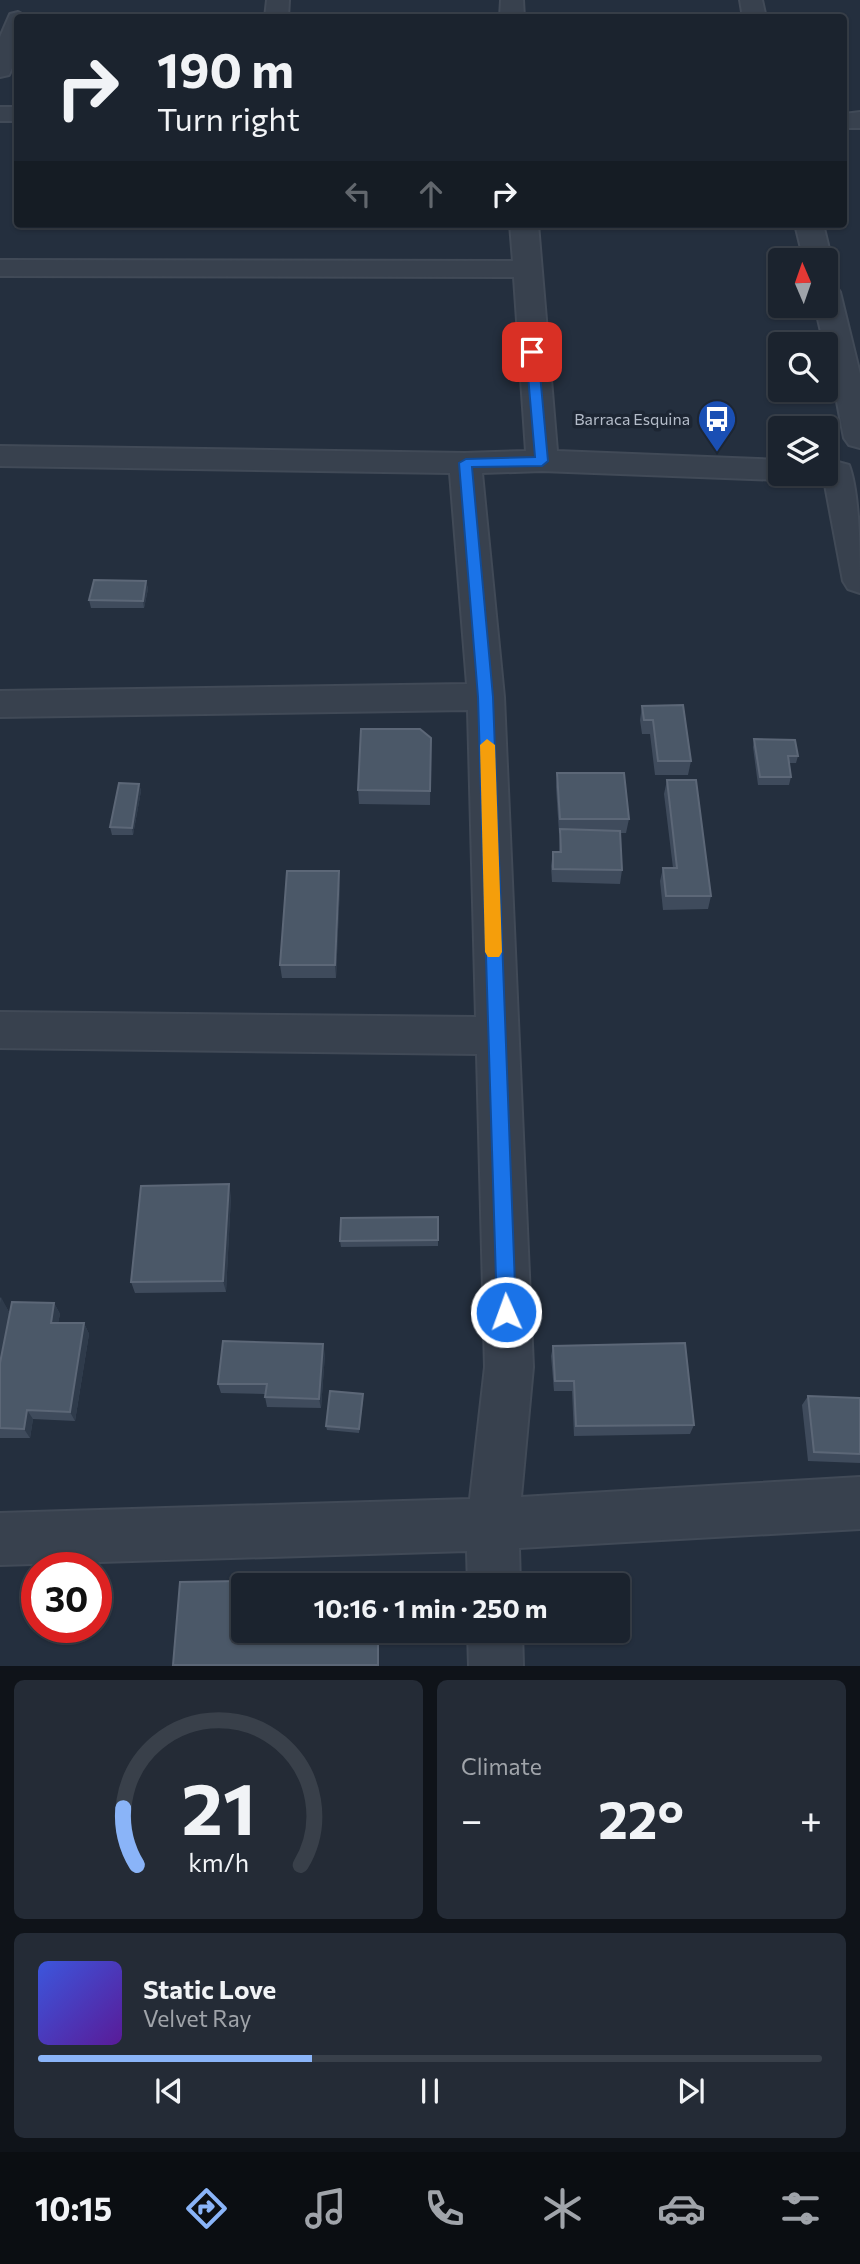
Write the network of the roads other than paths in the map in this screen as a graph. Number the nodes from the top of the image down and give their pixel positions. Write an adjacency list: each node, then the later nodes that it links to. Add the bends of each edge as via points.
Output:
1 (14, 30): 2 (street)
2 (0, 70)
3 (524, 228): 7 (street)
4 (810, 228): 5 (street)
5 (815, 248)
6 (0, 268): 7 (street)
7 (525, 269): 11 (street)
8 (832, 318): 9 (street)
9 (860, 438)
10 (0, 456): 12 (street)
11 (542, 461): 12 (street); 13 (street)
12 (466, 463): 16 (street)
13 (768, 470)
14 (841, 471): 15 (street)
15 (860, 581)
16 (486, 697): 17 (street); 19 (street)
17 (0, 704)
18 (0, 1030): 19 (street)
19 (496, 1036): 21 (street, via 509,1367)
20 (860, 1503): 21 (street)
21 (493, 1524): 22 (street); 23 (street)
22 (0, 1539)
23 (494, 1573)
24 (495, 1643): 25 (street)
25 (496, 1665)

